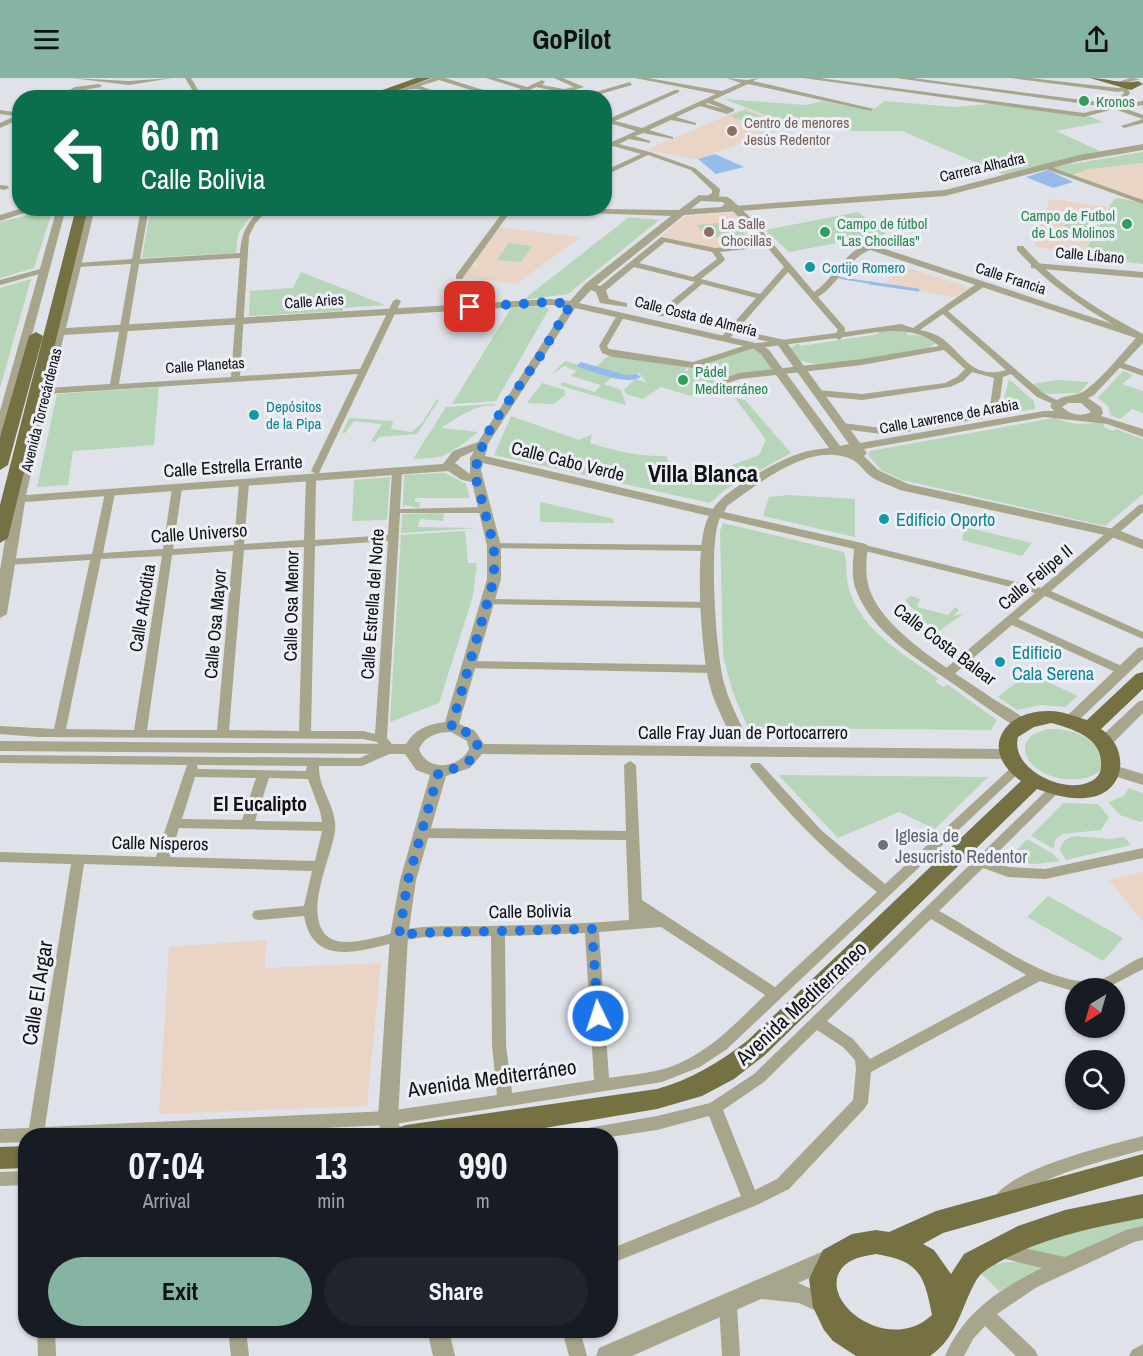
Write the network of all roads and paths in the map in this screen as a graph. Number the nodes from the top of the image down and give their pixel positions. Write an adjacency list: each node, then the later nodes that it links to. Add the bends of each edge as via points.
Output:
1 (74, 78): 19 (street)
2 (170, 78): 21 (street)
3 (426, 78): 32 (main road)
4 (438, 78): 24 (street); 35 (street)
5 (489, 78): 28 (street)
6 (546, 78): 22 (street)
7 (557, 78): 37 (street, via 580,87)
8 (682, 78): 27 (street)
9 (729, 78): 16 (street)
10 (806, 78): 17 (street)
11 (899, 78): 18 (street)
12 (969, 78): 26 (street)
13 (1014, 78): 20 (street)
14 (1095, 78): 23 (main road)
15 (634, 80): 29 (street); 40 (street); 42 (street); 44 (street)
16 (752, 80): 27 (street); 50 (street)
17 (835, 80): 25 (street); 50 (street)
18 (930, 80): 26 (street); 47 (street)
19 (92, 81): 21 (street); 30 (street)
20 (1054, 82): 23 (street); 48 (street)
21 (129, 83): 31 (street)
22 (535, 85): 28 (street); 36 (street)
23 (1134, 85): 57 (street)
24 (414, 86): 33 (street); 34 (street)
25 (869, 87): 41 (street); 45 (street)
26 (964, 87): 48 (street); 52 (street)
27 (734, 88): 44 (street)
28 (527, 89)
29 (608, 89): 38 (street)
30 (73, 90)
31 (78, 90)
32 (389, 90)
33 (402, 90)
34 (427, 90)
35 (479, 90)
36 (559, 90)
37 (568, 90)
38 (605, 90)
39 (612, 91): 42 (street)
40 (677, 91): 43 (street); 63 (street)
41 (901, 91): 47 (street); 49 (street)
42 (617, 93): 46 (street)
43 (692, 93)
44 (723, 93): 53 (street)
45 (864, 93)
46 (612, 96)
47 (920, 97): 52 (street)
48 (1048, 97): 57 (street); 59 (street)
49 (896, 98)
50 (820, 99): 56 (street)
51 (859, 99): 56 (street)
52 (957, 99): 59 (street)
53 (708, 100): 55 (street); 55 (street, via 732,110)
54 (1143, 103): 57 (street)
55 (699, 104): 60 (street)
56 (854, 106): 58 (street)
57 (1116, 107): 59 (street, via 1093,114); 64 (street)
58 (871, 109)
59 (1045, 110)
60 (683, 111): 61 (street); 62 (street)
61 (700, 116)
62 (669, 117): 66 (street); 68 (street)
63 (612, 118)
64 (1143, 118): 67 (street)
65 (612, 122): 68 (street)
66 (694, 124)
67 (1124, 126)
68 (640, 130): 69 (street); 70 (street)
69 (627, 136): 71 (street); 72 (street)
70 (671, 138)
71 (612, 142)
72 (648, 142)
73 (612, 144): 75 (street)
74 (1143, 147): 76 (street, Carrera Alhadra)
75 (648, 153): 77 (street); 78 (street, via 698,172 716,189 716,194)
76 (1045, 167): 80 (street); 82 (street, Carrera Alhadra, via 945,193)
77 (612, 170)
78 (709, 197): 79 (street, Carrera Alhadra); 81 (street, Carrera Alhadra)
79 (698, 199): 84 (street); 86 (street, Carrera Alhadra); 87 (street)
80 (1143, 202)
81 (725, 203): 82 (street, Carrera Alhadra); 83 (street, Carrera Alhadra); 84 (street, Carrera Alhadra)
82 (754, 207): 83 (street, Carrera Alhadra)
83 (738, 209): 96 (street)
84 (699, 211): 87 (street, Carrera Alhadra)
85 (612, 212): 86 (street, Carrera Alhadra)
86 (637, 213): 87 (street, Carrera Alhadra); 95 (street, Carrera Alhadra)
87 (678, 213): 95 (street)
88 (60, 216): 106 (street, Avenida Torrecárdenas)
89 (68, 216): 146 (main road, Avenida Torrecárdenas)
90 (85, 216): 169 (main road, Avenida Torrecárdenas)
91 (86, 216): 103 (street, Avenida Torrecárdenas)
92 (144, 216): 101 (street)
93 (260, 216): 100 (street, via 246,233)
94 (504, 216): 108 (street)
95 (668, 222): 112 (street)
96 (769, 245): 99 (street); 105 (street)
97 (870, 248): 111 (street, Calle Francia); 114 (street, via 859,250 825,291)
98 (1020, 248): 104 (street)
99 (715, 250): 102 (street, via 664,239); 109 (street, via 721,259)
100 (244, 255): 101 (street); 121 (street)
101 (136, 261): 103 (street); 122 (street)
102 (632, 264): 109 (street); 113 (street)
103 (76, 265): 124 (street, Avenida Torrecárdenas)
104 (1034, 266): 107 (street, Calle Líbano); 127 (street, via 1072,298)
105 (788, 267): 114 (street); 115 (street)
106 (45, 270): 110 (street); 146 (street, Avenida Torrecárdenas)
107 (1143, 275)
108 (459, 277)
109 (698, 281): 115 (street); 119 (street)
110 (0, 283)
111 (982, 284): 118 (street); 127 (street, Calle Francia)
112 (589, 286): 113 (street, Calle Costa de Almería); 116 (street)
113 (603, 295): 116 (street, Calle Costa de Almería); 119 (street, Calle Costa de Almería)
114 (813, 296): 125 (street)
115 (761, 297): 126 (street)
116 (580, 301): 117 (street, Calle Aries); 120 (street, Calle Costa de Almería); 150 (street)
117 (395, 306): 121 (street, Calle Aries); 134 (street)
118 (944, 311): 123 (street); 136 (street)
119 (661, 314): 126 (street, Calle Costa de Almería)
120 (621, 315): 126 (street, Calle Costa de Almería); 129 (street, via 603,346 613,354 693,364)
121 (240, 321): 122 (street, Calle Aries); 139 (street)
122 (124, 328): 124 (street, Calle Aries); 140 (street)
123 (916, 329): 125 (street, via 891,327); 130 (street)
124 (60, 332): 141 (street, Avenida Torrecárdenas)
125 (840, 333): 128 (street)
126 (729, 334): 128 (street, Calle Costa de Almería, via 776,339); 129 (street, Calle Costa de Almería)
127 (1143, 337): 131 (street)
128 (783, 344): 129 (street); 132 (street, Calle Costa de Almería)
129 (756, 346): 135 (street, Calle Costa de Almería)
130 (946, 347): 132 (street, via 862,362); 133 (street)
131 (1118, 364): 137 (street); 144 (street)
132 (800, 367): 135 (street); 142 (street, Calle Costa de Almería)
133 (970, 369): 138 (street); 142 (street, via 960,380 947,385 862,397)
134 (365, 370): 139 (street, Calle Planetas); 157 (street)
135 (778, 371): 143 (street, via 735,377 725,381); 152 (street, Calle Costa de Almería)
136 (1012, 371): 138 (street); 145 (street)
137 (1143, 373)
138 (999, 377): 147 (street, via 994,407 982,416 889,432)
139 (235, 378): 140 (street, Calle Planetas)
140 (114, 386): 141 (street, Calle Planetas)
141 (46, 391): 163 (street, Avenida Torrecárdenas)
142 (818, 393): 147 (street, Calle Costa de Almería)
143 (717, 394)
144 (1092, 406): 145 (street); 145 (street, via 1074,399); 149 (street, via 1110,421)
145 (1059, 408): 152 (street, Calle Lawrence de Arabia)
146 (7, 410): 148 (street, Avenida Torrecárdenas); 151 (street, Avenida Torrecárdenas); 154 (main road, Avenida Torrecárdenas)
147 (843, 426): 152 (street, Calle Costa de Almería)
148 (0, 432)
149 (1143, 433)
150 (482, 444): 153 (street); 155 (street, via 457,454)
151 (0, 446)
152 (851, 451): 167 (street, Calle Lawrence de Arabia, via 799,457 780,465 738,492); 168 (street, Calle Costa de Almería, via 876,474 907,488)
153 (477, 458): 158 (street); 167 (street, Calle Cabo Verde)
154 (0, 465)
155 (450, 465): 156 (street, Calle Estrella Errante); 157 (street, Calle Estrella Errante); 158 (street)
156 (397, 472): 157 (street, Calle Estrella Errante); 170 (street, Calle Estrella del Norte)
157 (313, 475): 159 (street, Calle Estrella Errante); 162 (street, Calle Estrella Errante); 171 (street, Calle Osa Menor)
158 (476, 479): 165 (street)
159 (244, 483): 160 (street, Calle Estrella Errante); 175 (street, Calle Osa Mayor)
160 (177, 488): 161 (street, Calle Estrella Errante); 177 (street, Calle Afrodita)
161 (110, 493): 162 (street, Calle Estrella Errante); 178 (street)
162 (42, 495): 163 (street, Calle Estrella Errante)
163 (20, 496): 179 (street, Avenida Torrecárdenas)
164 (1143, 507): 168 (street, Calle Felipe II)
165 (485, 510): 166 (street); 173 (street)
166 (403, 511)
167 (716, 513): 174 (street, Calle Cabo Verde); 176 (street, via 709,528)
168 (1113, 533): 172 (street, Calle Costa de Almería); 180 (street, Calle Felipe II)
169 (0, 538)
170 (393, 538): 171 (street, Calle Universo); 203 (street, Calle Estrella del Norte)
171 (309, 543): 175 (street, Calle Universo); 201 (street, Calle Osa Menor)
172 (1143, 545)
173 (494, 546): 176 (street); 181 (street)
174 (861, 547): 180 (street); 190 (street, Calle Costa Balear, via 859,579 872,610 897,636)
175 (238, 548): 177 (street, Calle Universo); 200 (street, Calle Osa Mayor)
176 (708, 548): 182 (street)
177 (167, 552): 178 (street, Calle Universo); 199 (street, Calle Afrodita)
178 (96, 557): 179 (street, Calle Universo); 198 (street)
179 (8, 562): 183 (street, Avenida Torrecárdenas)
180 (1044, 592): 184 (street, Calle Felipe II); 185 (street)
181 (489, 602): 182 (street); 187 (street)
182 (708, 605): 188 (street)
183 (0, 614)
184 (1011, 620): 189 (street); 190 (street, Calle Felipe II)
185 (1143, 636)
186 (1143, 651): 189 (street)
187 (470, 665): 188 (street); 195 (street)
188 (713, 669): 202 (street)
189 (1122, 671): 193 (street)
190 (948, 673): 194 (street, Calle Costa Balear)
191 (1143, 678): 197 (main road)
192 (1143, 705): 197 (street)
193 (1068, 719): 194 (main road, via 1051,717); 197 (main road)
194 (1021, 724): 214 (main road, via 1009,735)
195 (451, 728): 205 (street, via 423,733); 206 (street, via 471,735)
196 (0, 730): 198 (street)
197 (1100, 732): 213 (main road, via 1118,749)
198 (58, 733): 199 (street)
199 (140, 733): 200 (street)
200 (223, 733): 201 (street)
201 (305, 734): 203 (street, via 363,735)
202 (739, 737)
203 (385, 744): 204 (street); 205 (street); 211 (street, via 362,762)
204 (0, 746)
205 (411, 749): 212 (street, via 419,764)
206 (477, 749): 212 (street, via 466,765); 214 (street, Calle Fray Juan de Portocarrero)
207 (0, 759): 210 (street)
208 (630, 765): 221 (street)
209 (756, 765): 228 (street, via 788,806)
210 (192, 767): 211 (street); 215 (street); 217 (street)
211 (312, 769): 215 (street); 219 (street)
212 (439, 771): 220 (street)
213 (1120, 772): 214 (main road, via 1103,787 1089,790); 216 (street)
214 (1029, 773): 226 (street); 228 (street, Avenida Mediterráneo); 249 (main road, Avenida Mediterraneo, via 756,1048 724,1072 693,1089 657,1099)
215 (264, 774): 218 (street)
216 (1143, 780)
217 (175, 823): 218 (street); 225 (street)
218 (248, 825): 219 (street)
219 (329, 827): 227 (street)
220 (420, 833): 221 (street); 237 (street)
221 (634, 836): 229 (street)
222 (1143, 853): 226 (street, via 1045,874 1008,872)
223 (0, 857): 224 (street, Calle Nísperos)
224 (76, 858): 225 (street, Calle Nísperos); 247 (street, Calle El Argar)
225 (162, 860): 227 (street, Calle Nísperos)
226 (981, 862): 231 (street)
227 (320, 866): 230 (street)
228 (886, 892): 240 (street, Avenida Mediterráneo)
229 (635, 902): 233 (street); 234 (street)
230 (311, 910): 232 (street); 237 (street, Calle Bolivia, via 315,933 325,943 375,944)
231 (929, 912): 239 (street); 241 (street)
232 (259, 915)
233 (663, 922): 234 (street, Calle Bolivia); 240 (street)
234 (636, 925): 235 (street, Calle Bolivia)
235 (592, 929): 236 (street, Calle Bolivia); 243 (street)
236 (498, 931): 237 (street, Calle Bolivia); 244 (street, via 499,1046)
237 (399, 936): 246 (street)
238 (1143, 962): 239 (street, via 1098,986 1073,986)
239 (1038, 975): 242 (street)
240 (776, 995): 243 (street, Avenida Mediterráneo, via 722,1045 695,1063 662,1076)
241 (816, 1022): 242 (street, via 848,1043 862,1058); 245 (street, via 759,1077)
242 (864, 1070): 259 (street, via 860,1103 783,1184)
243 (602, 1086): 244 (street, Avenida Mediterráneo)
244 (505, 1101): 246 (street, Avenida Mediterráneo)
245 (714, 1108): 250 (street); 259 (street)
246 (389, 1127): 248 (street, Avenida Mediterráneo)
247 (34, 1128)
248 (370, 1128)
249 (471, 1128)
250 (618, 1129)
251 (0, 1136): 252 (street, Avenida Mediterráneo)
252 (18, 1142)
253 (1143, 1143): 260 (street, via 1090,1157 1016,1187)
254 (18, 1151): 255 (main road)
255 (0, 1158)
256 (1143, 1165): 260 (main road)
257 (0, 1179): 258 (street)
258 (18, 1179)
259 (751, 1200): 265 (street)
260 (994, 1205): 263 (main road, via 936,1223)
261 (1143, 1206): 264 (main road, via 1043,1228)
262 (1139, 1237): 267 (street)
263 (894, 1242): 266 (main road, via 862,1242); 271 (main road, via 916,1253 934,1270 943,1284)
264 (995, 1250): 267 (street); 271 (main road, via 969,1268)
265 (618, 1254)
266 (837, 1255): 268 (street); 270 (main road, via 824,1278)
267 (1068, 1265): 272 (street, via 1018,1288)
268 (763, 1290): 269 (street); 270 (street, via 801,1293)
269 (728, 1305): 284 (street); 285 (street)
270 (827, 1306): 277 (main road)
271 (946, 1314): 278 (main road, via 937,1334)
272 (985, 1314): 286 (street); 287 (street)
273 (46, 1338): 280 (street)
274 (238, 1338): 281 (street)
275 (440, 1338): 282 (street)
276 (573, 1338): 283 (street)
277 (856, 1348): 278 (main road)
278 (918, 1352)
279 (1143, 1352): 288 (street)
280 (47, 1356)
281 (240, 1356)
282 (444, 1356)
283 (578, 1356)
284 (608, 1356)
285 (731, 1356)
286 (954, 1356)
287 (1029, 1356)
288 (1138, 1356)

